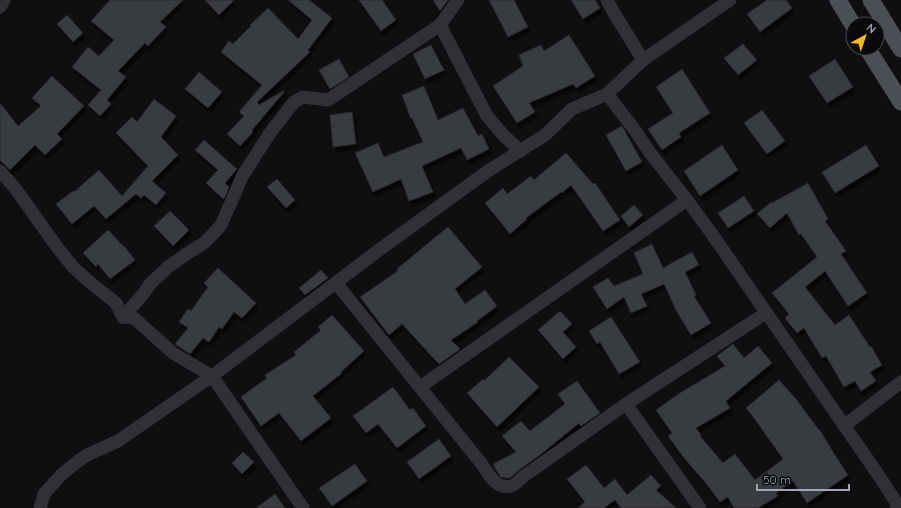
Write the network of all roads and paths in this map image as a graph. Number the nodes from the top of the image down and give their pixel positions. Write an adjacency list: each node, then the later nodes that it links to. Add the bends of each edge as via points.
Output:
1 (4, 0): 7 (street)
2 (458, 0): 9 (street)
3 (608, 0): 12 (street)
4 (730, 0): 12 (street)
5 (838, 0): 8 (main road)
6 (871, 0): 10 (main road)
7 (0, 7)
8 (848, 16)
9 (440, 25): 15 (street, via 487,116); 20 (street, via 328,100 303,97 294,102 243,175 221,225 204,243 168,267 150,284)
10 (901, 49)
11 (872, 56): 14 (main road)
12 (643, 60): 13 (street)
13 (606, 94): 15 (street, via 572,109 545,135); 17 (street)
14 (901, 102)
15 (521, 151): 18 (street, via 488,171)
16 (0, 171): 20 (street, via 57,247 74,267 116,303)
17 (687, 200): 19 (street); 23 (street)
18 (336, 283): 21 (street); 23 (street)
19 (766, 313): 24 (street); 25 (street)
20 (123, 317): 21 (street, via 134,318 173,354)
21 (212, 376): 26 (street, via 118,441 77,462 44,494); 27 (street)
22 (901, 382): 25 (street)
23 (420, 387): 24 (street, via 493,481 503,486 513,486)
24 (626, 404): 28 (street)
25 (844, 426): 29 (street, via 896,502)
26 (40, 508)
27 (303, 508)
28 (700, 508)
29 (897, 508)

